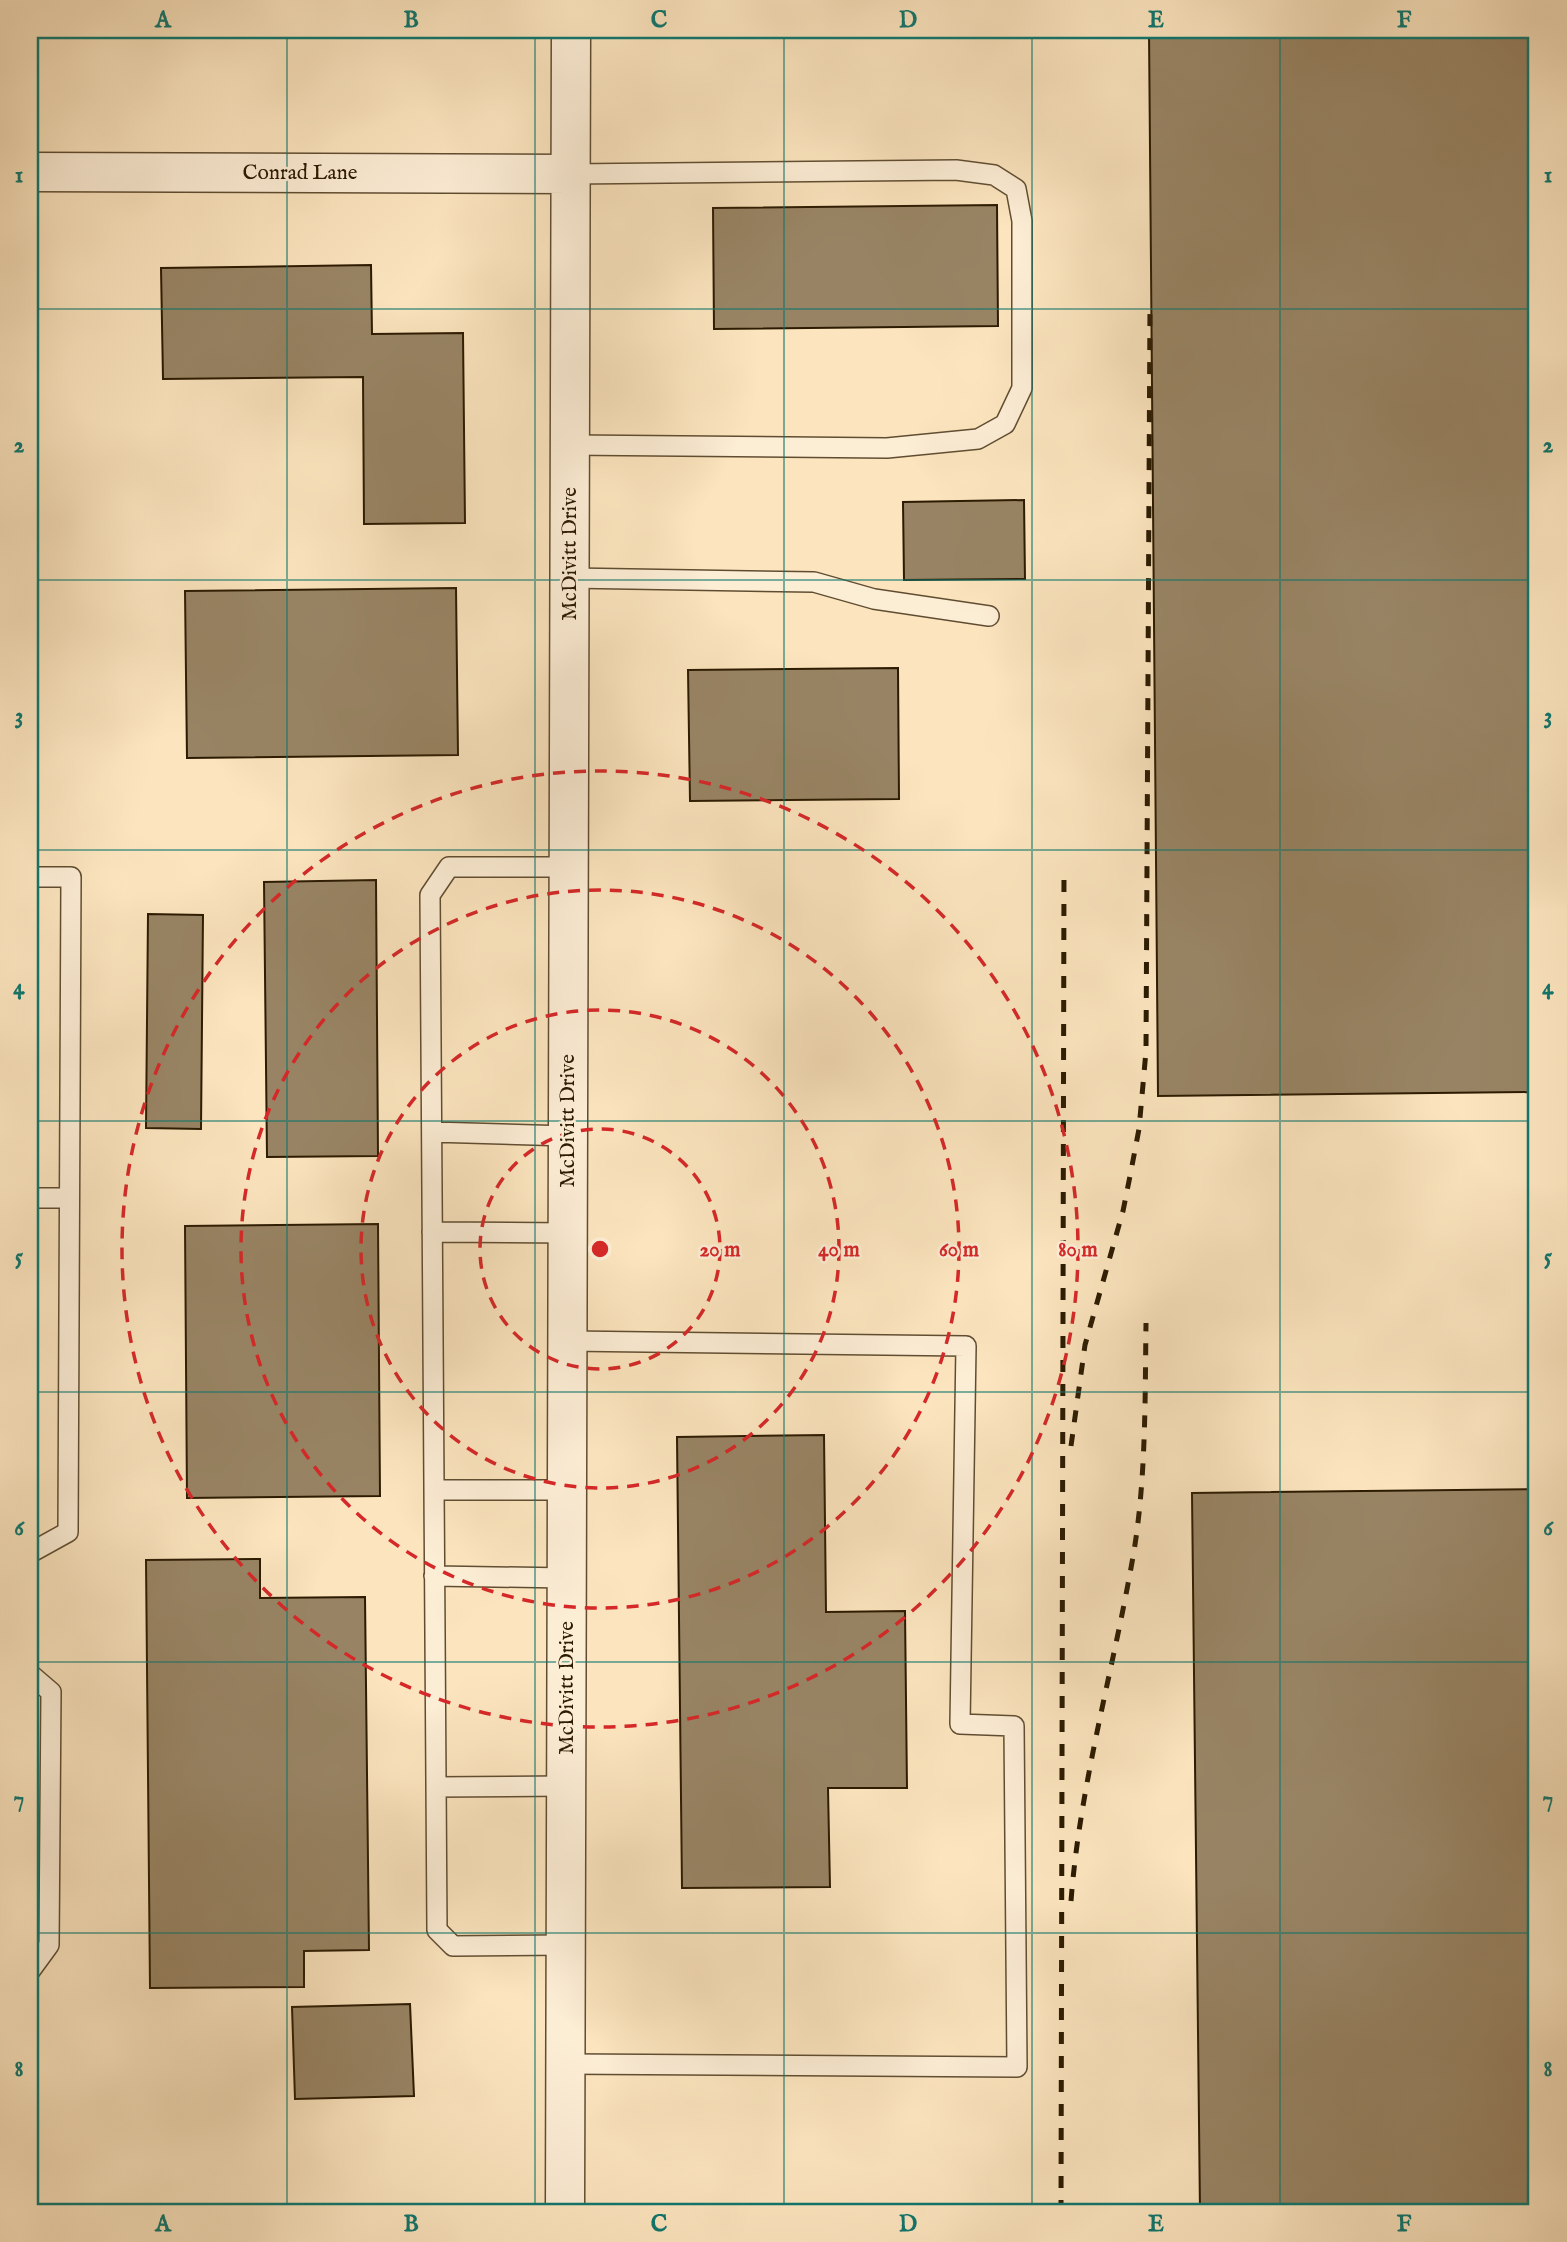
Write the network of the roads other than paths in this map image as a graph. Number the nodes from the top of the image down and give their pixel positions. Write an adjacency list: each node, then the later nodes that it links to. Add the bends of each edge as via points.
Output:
1 (571, 30): 3 (street, McDivitt Drive)
2 (30, 172): 3 (street, Conrad Lane)
3 (571, 174): 4 (street, McDivitt Drive); 4 (lane, via 956,170 994,175 1016,189 1021,221 1022,388 1005,424 978,439 887,448)
4 (570, 445): 5 (street, McDivitt Drive)
5 (570, 578): 6 (lane, via 814,582 874,599); 7 (street, McDivitt Drive)
6 (989, 616)
7 (569, 867): 9 (lane, via 449,867 430,895); 10 (street, McDivitt Drive)
8 (30, 877): 12 (lane, via 71,877)
9 (432, 1132): 10 (lane); 13 (lane)
10 (568, 1136): 14 (street, McDivitt Drive)
11 (30, 1198): 12 (lane)
12 (69, 1198): 18 (lane, via 68,1532)
13 (432, 1232): 14 (lane); 16 (lane)
14 (568, 1233): 15 (street, McDivitt Drive)
15 (568, 1341): 17 (street, McDivitt Drive); 26 (lane, via 966,1346 960,1724 1014,1726 1017,2067)
16 (434, 1490): 17 (lane); 19 (lane)
17 (567, 1490): 20 (street, McDivitt Drive)
18 (30, 1553)
19 (434, 1576): 20 (lane); 23 (lane)
20 (567, 1578): 22 (street, McDivitt Drive)
21 (30, 1674): 25 (lane, via 51,1692 49,1945)
22 (566, 1786): 23 (lane); 24 (street, McDivitt Drive)
23 (436, 1787): 24 (lane, via 437,1930 453,1946)
24 (566, 1945): 26 (street, McDivitt Drive)
25 (30, 1971)
26 (566, 2063): 27 (street, McDivitt Drive)
27 (565, 2212)

